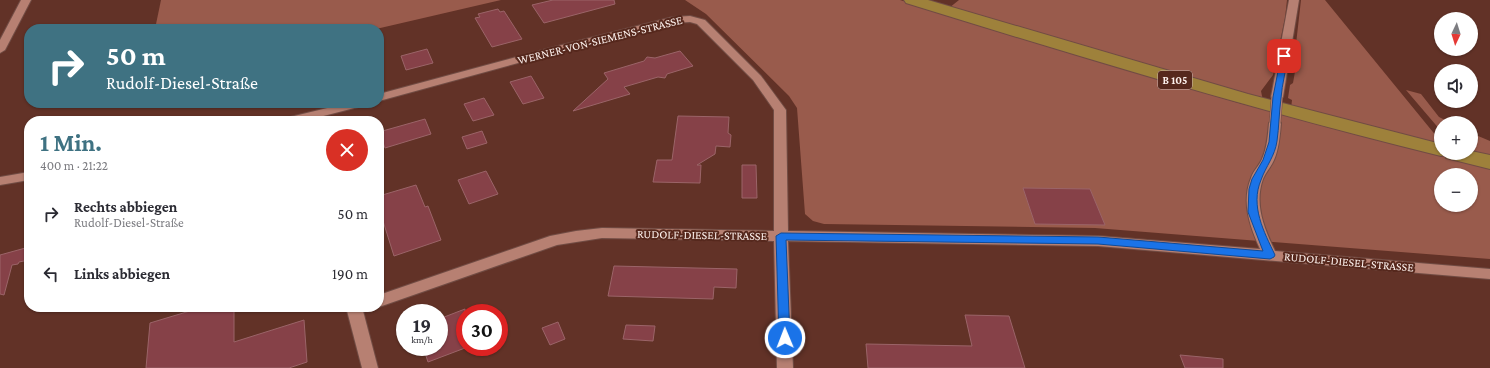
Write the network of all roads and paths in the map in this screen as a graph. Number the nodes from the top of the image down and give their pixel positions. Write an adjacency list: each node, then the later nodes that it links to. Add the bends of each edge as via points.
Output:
1 (26, 0): 4 (street)
2 (912, 0): 8 (highway, B 105, via 1229,95)
3 (1294, 0): 14 (street, bridge, via 1277,97 1273,142 1253,189 1253,212)
4 (0, 50)
5 (384, 97): 13 (street, WERNER-VON-SIEMENS-STRASSE, via 558,49 672,20 690,18 701,22 757,78 780,110)
6 (346, 108): 7 (street)
7 (320, 116)
8 (1434, 148)
9 (1478, 159): 10 (highway)
10 (1490, 162)
11 (24, 177): 12 (street)
12 (0, 182)
13 (781, 236): 14 (street, RUDOLF-DIESEL-STRASSE, via 1098,241); 16 (street, RUDOLF-DIESEL-STRASSE, via 602,233 576,236 555,240); 19 (street, WERNER-VON-SIEMENS-STRASSE)
14 (1270, 255): 15 (street, RUDOLF-DIESEL-STRASSE)
15 (1490, 274)
16 (384, 299)
17 (358, 312): 18 (street)
18 (370, 368)
19 (785, 368)

